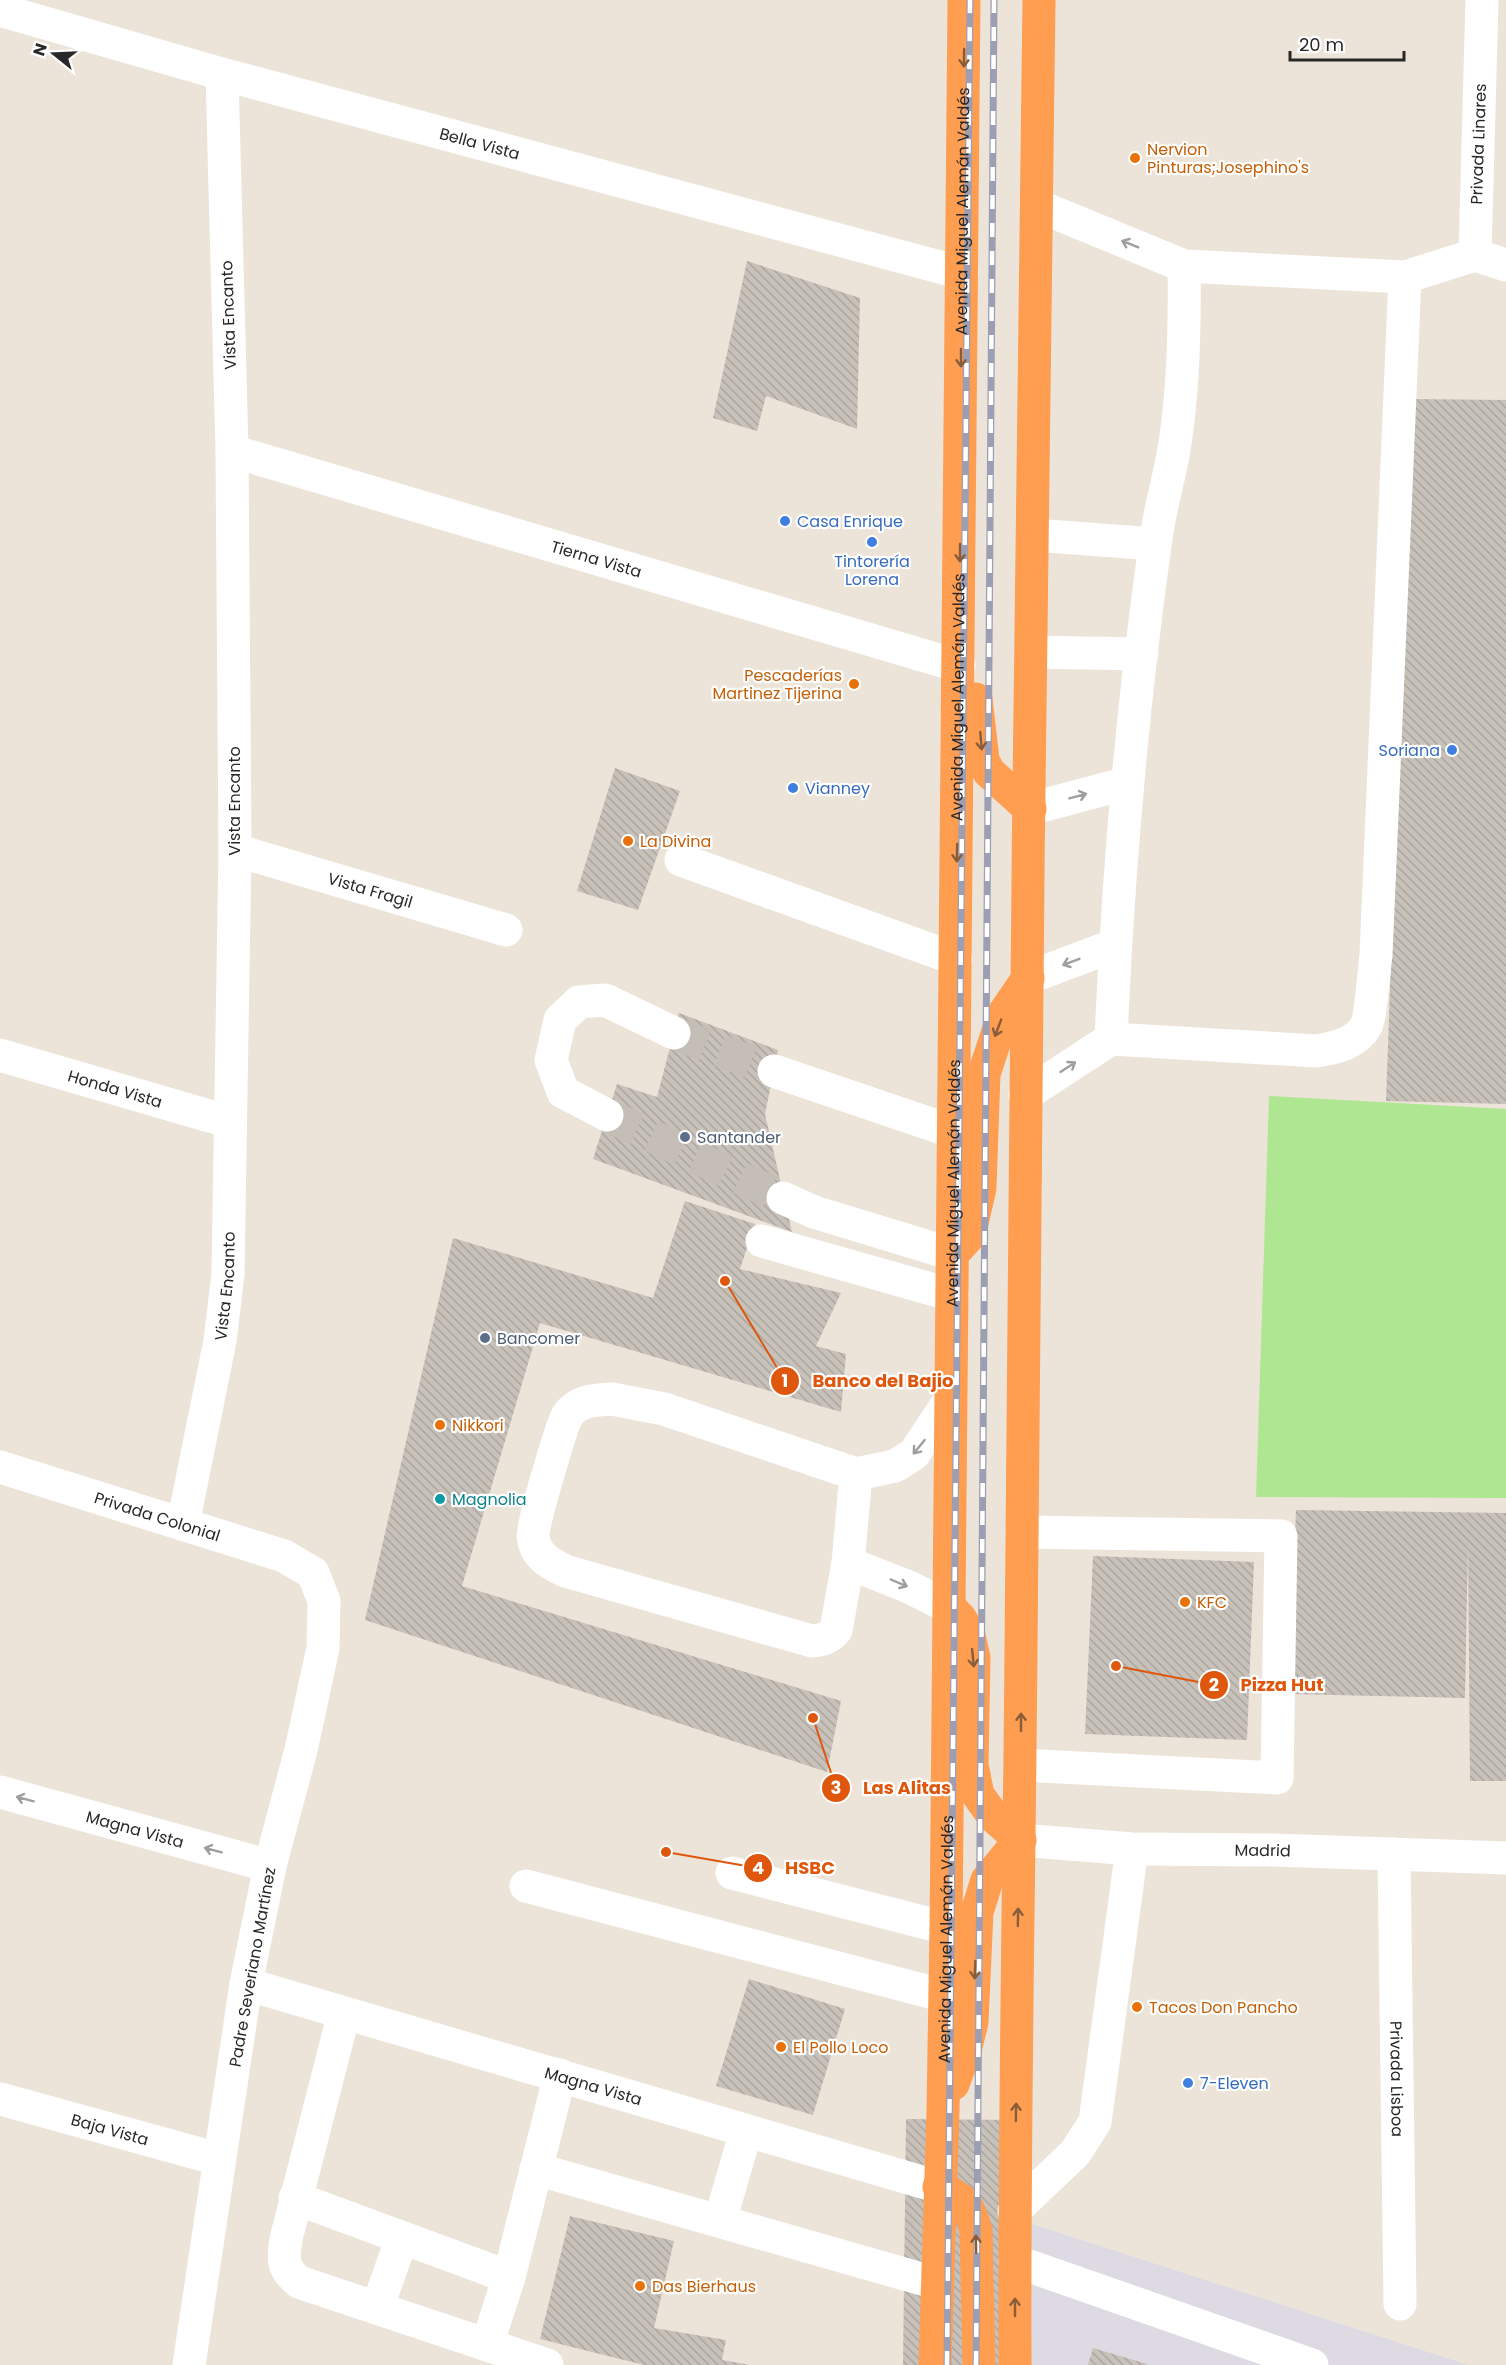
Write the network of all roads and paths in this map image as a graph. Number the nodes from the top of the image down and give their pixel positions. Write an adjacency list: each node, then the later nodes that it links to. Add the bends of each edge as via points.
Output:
1 (964, 0): 10 (highway, Avenida Miguel Alemán Valdés, one-way to 10)
2 (1039, 0): 6 (highway)
3 (1482, 0): 7 (street, Privada Linares)
4 (0, 10): 5 (street, Bella Vista)
5 (222, 74): 10 (street, Bella Vista); 12 (street, Vista Encanto)
6 (1036, 205): 9 (street, one-way to 6); 13 (highway)
7 (1474, 255): 8 (street); 11 (street)
8 (1506, 265)
9 (1184, 266): 11 (street); 14 (street, via 1185,343 1175,442)
10 (962, 273): 17 (highway, Avenida Miguel Alemán Valdés, one-way to 17)
11 (1405, 277): 27 (street, via 1376,955 1366,1025 1356,1037 1340,1046 1317,1051)
12 (232, 451): 17 (street, Tierna Vista); 20 (street, Vista Encanto)
13 (1033, 535): 14 (street); 15 (highway)
14 (1155, 544): 16 (street)
15 (1031, 652): 16 (street); 19 (highway)
16 (1142, 654): 18 (street)
17 (959, 666): 19 (highway, one-way to 19, via 973,690 979,712 983,760 989,772); 24 (highway, Avenida Miguel Alemán Valdés, one-way to 24)
18 (1126, 783): 19 (street, one-way to 18); 23 (street)
19 (1030, 809): 25 (highway)
20 (235, 850): 22 (street, Vista Fragil); 32 (street, Vista Encanto)
21 (681, 860): 24 (street)
22 (506, 930)
23 (1115, 945): 25 (street, one-way to 25); 27 (street)
24 (956, 959): 33 (highway, Avenida Miguel Alemán Valdés)
25 (1028, 978): 30 (highway); 36 (highway, one-way to 36, via 1004,1012 984,1074 980,1188 969,1236)
26 (674, 1032): 31 (street, via 605,1000 579,1002 560,1020 551,1060 563,1092)
27 (1111, 1039): 30 (street, one-way to 27)
28 (0, 1054): 32 (street, Honda Vista)
29 (774, 1071): 33 (street)
30 (1025, 1095): 42 (highway)
31 (607, 1115)
32 (230, 1122): 41 (street, Vista Encanto, via 228,1274 223,1319)
33 (954, 1132): 36 (highway, Avenida Miguel Alemán Valdés)
34 (783, 1198): 36 (street, via 814,1212)
35 (762, 1241): 37 (street)
36 (952, 1254): 37 (highway, Avenida Miguel Alemán Valdés)
37 (952, 1295): 38 (highway, Avenida Miguel Alemán Valdés)
38 (951, 1398): 40 (street, one-way to 40, via 914,1454 895,1466); 45 (highway, Avenida Miguel Alemán Valdés)
39 (0, 1467): 41 (street, Privada Colonial)
40 (856, 1474): 43 (street); 43 (street, via 664,1409 612,1399 587,1400 568,1416 532,1535 542,1559 565,1571 812,1641 823,1641 836,1630)
41 (183, 1524): 44 (street, Privada Colonial, via 284,1556)
42 (1022, 1532): 46 (highway, one-way to 42); 46 (street, via 1281,1536 1277,1778)
43 (848, 1563): 45 (street, one-way to 45)
44 (313, 1574): 52 (street, Padre Severiano Martínez, via 324,1601 323,1648)
45 (949, 1607): 48 (highway, one-way to 48, via 968,1631 974,1658 972,1765 978,1795 994,1817); 55 (highway, Avenida Miguel Alemán Valdés)
46 (1020, 1765): 48 (highway)
47 (0, 1792): 52 (street, Magna Vista, one-way to 47)
48 (1020, 1840): 49 (street, Madrid); 61 (highway, one-way to 61, via 987,1880 977,1912 972,2022); 67 (highway, one-way to 48)
49 (1132, 1849): 50 (street, Madrid); 67 (street, via 1095,2122 1075,2153)
50 (1395, 1854): 51 (street, Madrid); 73 (street, Privada Lisboa)
51 (1506, 1858)
52 (270, 1866): 56 (street, Padre Severiano Martínez)
53 (732, 1873): 55 (street)
54 (526, 1886): 57 (street)
55 (946, 1928): 57 (highway, Avenida Miguel Alemán Valdés)
56 (246, 1984): 58 (street, Magna Vista); 63 (street, Padre Severiano Martínez)
57 (945, 1996): 61 (highway, Avenida Miguel Alemán Valdés)
58 (344, 2013): 59 (street, Magna Vista); 66 (street)
59 (560, 2075): 62 (street, Magna Vista); 64 (street)
60 (0, 2099): 63 (street, Baja Vista)
61 (944, 2111): 65 (highway, Avenida Miguel Alemán Valdés)
62 (746, 2131): 65 (street, Magna Vista); 68 (street)
63 (218, 2160): 76 (street, Padre Severiano Martínez)
64 (536, 2169): 68 (street); 71 (street)
65 (939, 2187): 72 (highway, Avenida Miguel Alemán Valdés); 79 (highway, one-way to 65, via 976,2231 971,2212 961,2197)
66 (295, 2198): 69 (street); 74 (street, via 283,2259 288,2274 299,2282)
67 (1014, 2211): 70 (highway)
68 (720, 2221): 72 (street)
69 (402, 2238): 71 (street); 74 (street)
70 (1015, 2262): 80 (highway, one-way to 70); 81 (street)
71 (509, 2277): 75 (street)
72 (936, 2283): 78 (highway, Avenida Miguel Alemán Valdés)
73 (1400, 2304)
74 (377, 2308): 75 (street)
75 (487, 2345): 77 (street)
76 (189, 2365)
77 (547, 2365)
78 (935, 2365)
79 (979, 2365)
80 (1015, 2365)
81 (1312, 2365)

